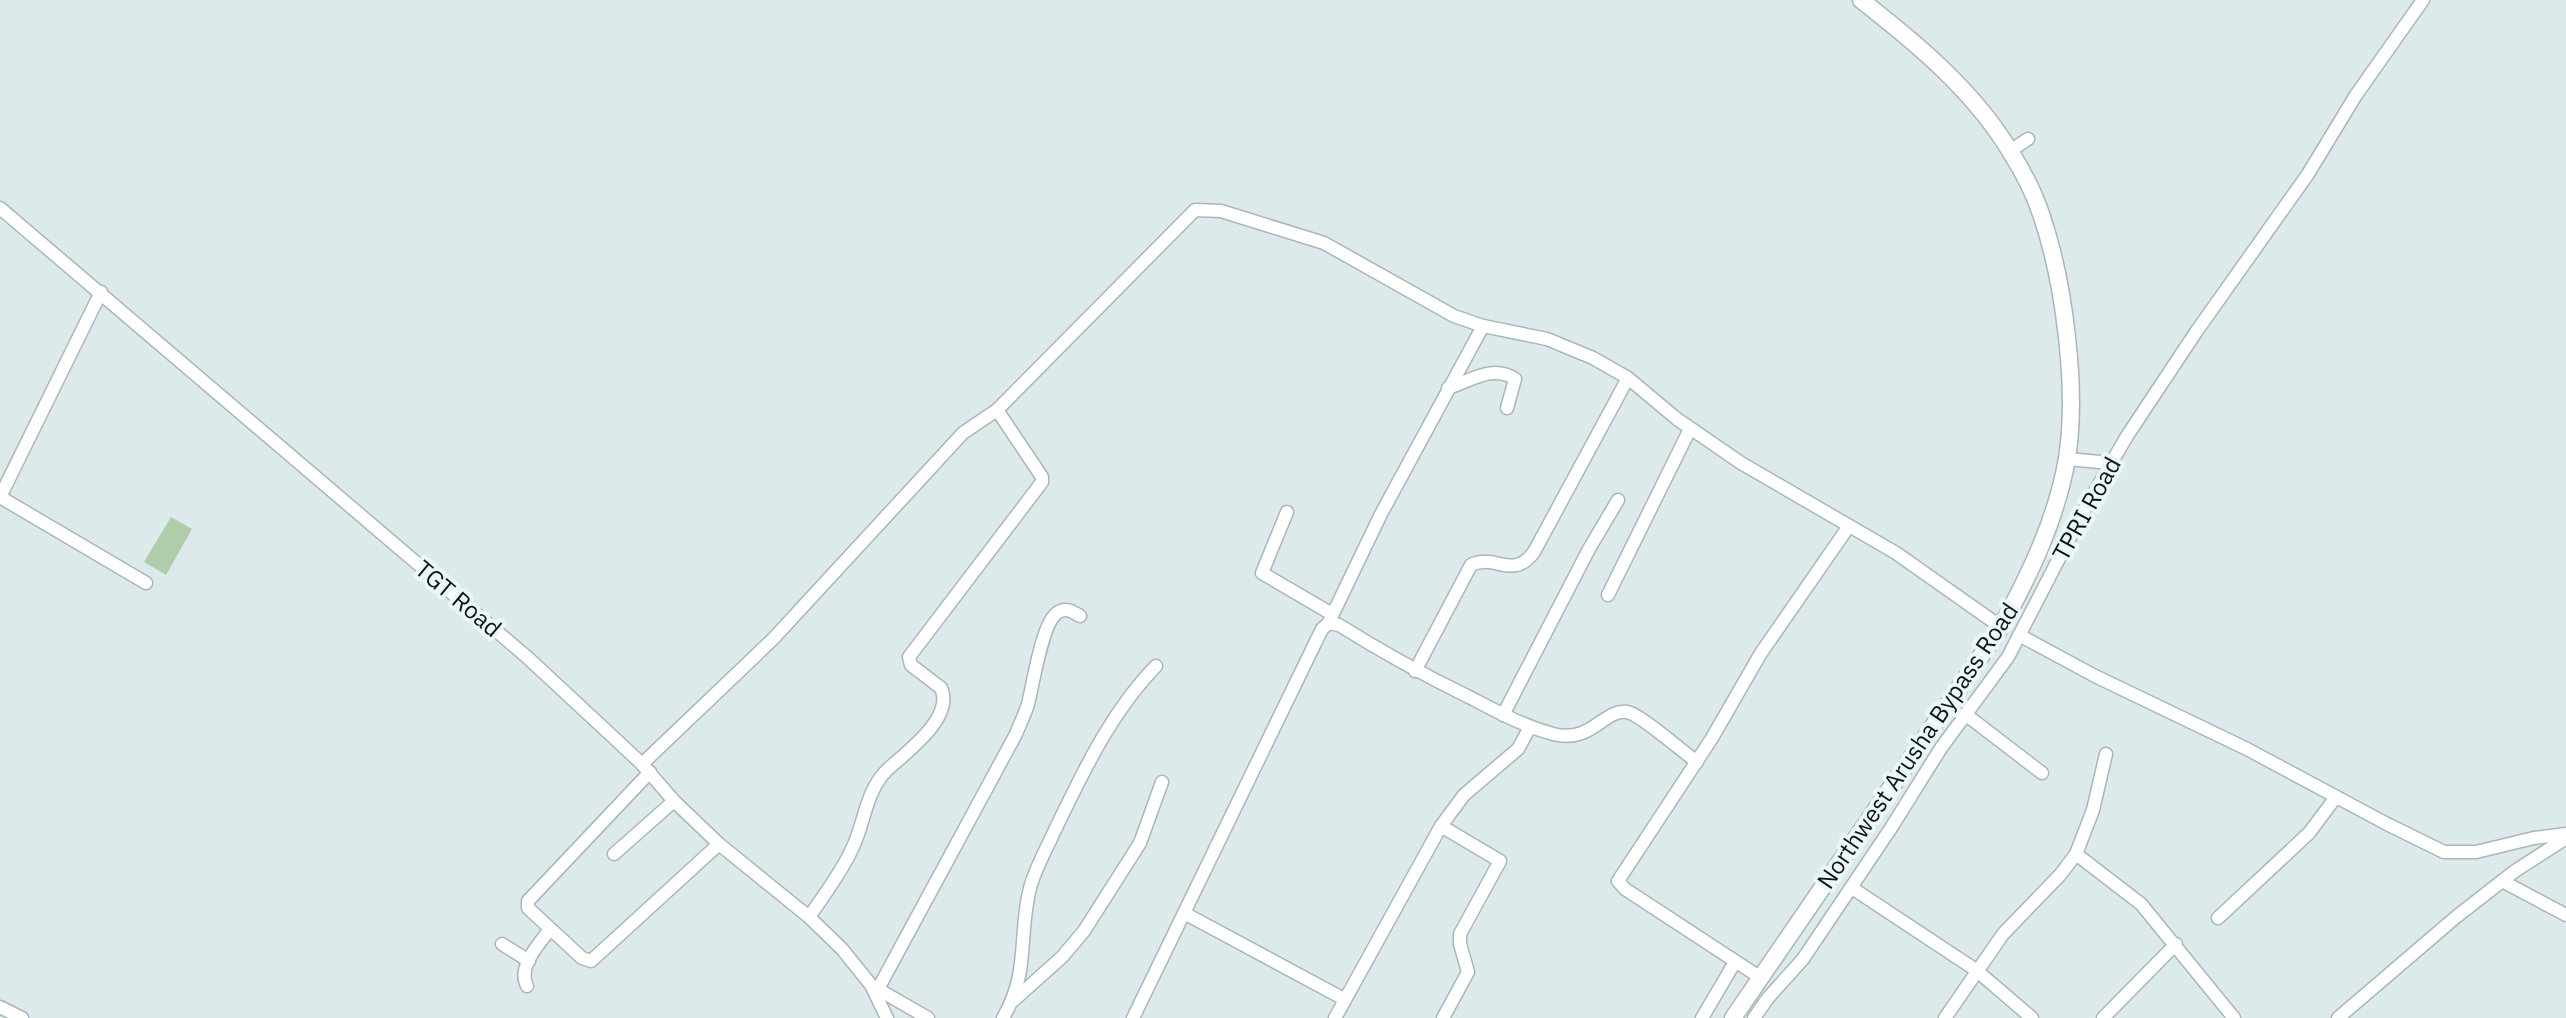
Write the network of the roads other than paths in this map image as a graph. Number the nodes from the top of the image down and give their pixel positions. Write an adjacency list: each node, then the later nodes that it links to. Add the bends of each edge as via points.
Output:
1 (1861, 0): 4 (main road, Northwest Arusha Bypass Road, via 1912,40 1965,93)
2 (2423, 0): 14 (street, TPRI Road)
3 (2028, 139): 4 (street)
4 (2010, 151): 13 (main road, Northwest Arusha Bypass Road, via 2042,215 2058,278 2071,413)
5 (0, 208): 6 (street, TGT Road)
6 (101, 292): 18 (street, via 0,497); 31 (street, TGT Road, via 527,657)
7 (1483, 326): 8 (street, via 1547,339); 9 (street); 11 (street, via 1454,316 1324,243 1221,211 1195,210)
8 (1628, 378): 12 (street); 25 (street, via 1534,552 1519,566 1471,565)
9 (1448, 388): 10 (street, via 1486,372 1509,375 1515,380); 21 (street)
10 (1507, 408)
11 (997, 410): 31 (street, via 963,433); 45 (street, via 1042,482 909,657 911,665 941,688 943,701 921,741 876,783 854,846)
12 (1690, 429): 17 (street); 19 (street)
13 (2067, 459): 14 (street); 22 (main road, Northwest Arusha Bypass Road, via 2030,574)
14 (2111, 463): 23 (street, TPRI Road)
15 (1618, 500): 27 (street)
16 (1287, 512): 21 (street, via 1262,573)
17 (1849, 526): 22 (street); 30 (street, via 1761,653)
18 (146, 583)
19 (1608, 595)
20 (1080, 616): 55 (street, via 1064,610 1052,618 1016,734)
21 (1331, 618): 25 (street); 43 (street)
22 (2001, 627): 53 (main road, Northwest Arusha Bypass Road)
23 (2019, 635): 26 (street, TPRI Road); 34 (street)
24 (1156, 666): 57 (street, via 1116,717 1042,858 1030,888 1023,961)
25 (1415, 671): 27 (street)
26 (1965, 714): 32 (street); 42 (street, TPRI Road)
27 (1503, 715): 28 (street)
28 (1530, 727): 30 (street, via 1572,737 1624,712); 36 (street, via 1518,749 1464,795)
29 (2106, 754): 40 (street)
30 (1697, 762): 51 (street, via 1618,881)
31 (646, 768): 35 (street, TGT Road); 47 (street, via 527,902)
32 (2042, 773)
33 (1162, 782): 57 (street, via 1140,843 1084,931)
34 (2336, 797): 37 (street, via 2444,852 2476,852); 46 (street, via 2309,833)
35 (674, 801): 38 (street, TGT Road); 39 (street)
36 (1441, 826): 56 (street); 65 (street, via 1500,861 1460,934 1468,972)
37 (2566, 836): 41 (street)
38 (719, 844): 45 (street, TGT Road); 47 (street, via 592,961)
39 (614, 854)
40 (2076, 854): 49 (street, via 2141,904); 52 (street)
41 (2502, 881): 44 (street); 73 (street)
42 (1852, 888): 52 (street); 68 (street, TPRI Road)
43 (1184, 913): 56 (street); 63 (street)
44 (2566, 915)
45 (809, 917): 55 (street, TGT Road)
46 (2218, 918)
47 (550, 929): 50 (street)
48 (502, 944): 50 (street)
49 (2176, 944): 71 (street); 72 (street)
50 (529, 961): 54 (street, via 523,973)
51 (1735, 962): 53 (street); 66 (street)
52 (1976, 970): 69 (street); 70 (street)
53 (1761, 978): 67 (main road, Northwest Arusha Bypass Road)
54 (527, 986)
55 (875, 987): 60 (street, TGT Road); 61 (street)
56 (1344, 999): 64 (street)
57 (1012, 1002): 62 (street)
58 (0, 1007): 59 (street)
59 (22, 1018)
60 (887, 1018)
61 (928, 1018)
62 (1003, 1018)
63 (1133, 1018)
64 (1335, 1018)
65 (1443, 1018)
66 (1702, 1018)
67 (1733, 1018)
68 (1754, 1018)
69 (1945, 1018)
70 (2032, 1018)
71 (2103, 1018)
72 (2234, 1018)
73 (2338, 1018)

